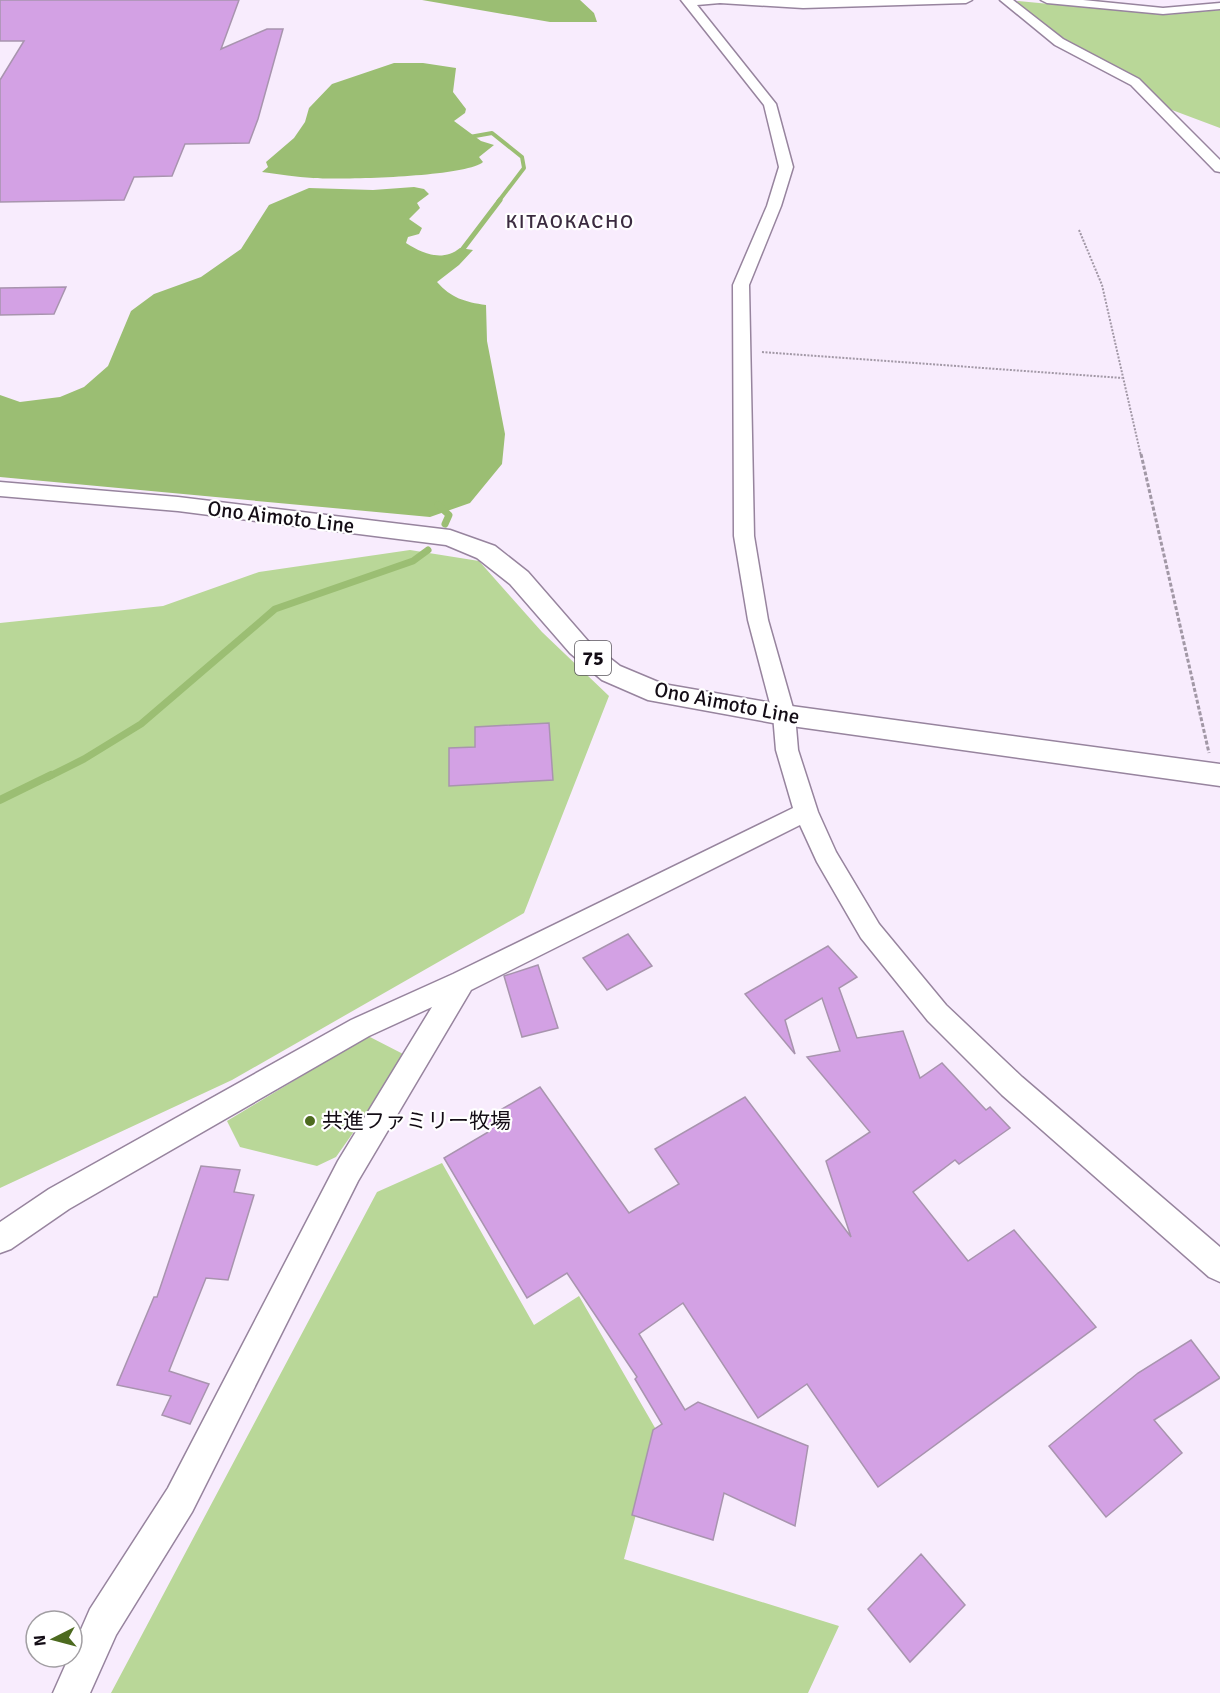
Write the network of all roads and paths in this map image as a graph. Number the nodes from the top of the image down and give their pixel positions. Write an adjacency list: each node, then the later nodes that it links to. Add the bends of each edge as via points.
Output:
1 (966, 0): 4 (street, via 803,5)
2 (1006, 0): 6 (street, via 1059,42 1134,82)
3 (1047, 0): 5 (street, via 1163,11)
4 (687, 1): 8 (street, via 770,104 786,167 741,285)
5 (1220, 6)
6 (1220, 168)
7 (1079, 230): 9 (path, via 1102,285)
8 (743, 351): 9 (path); 11 (street, via 744,536 758,620)
9 (1122, 378): 12 (path)
10 (0, 489): 11 (main road, Ono Aimoto Line / 75, via 178,504 450,538 486,552 519,578 579,647 611,673 658,693)
11 (784, 715): 12 (main road, Ono Aimoto Line / 75); 13 (street, via 787,750)
12 (1216, 775)
13 (806, 812): 14 (street); 16 (street, via 870,931 937,1013 1012,1086)
14 (462, 982): 15 (street, via 360,1028 59,1198); 17 (street, via 348,1171 180,1500 104,1622)
15 (0, 1239)
16 (1220, 1267)
17 (70, 1693)

